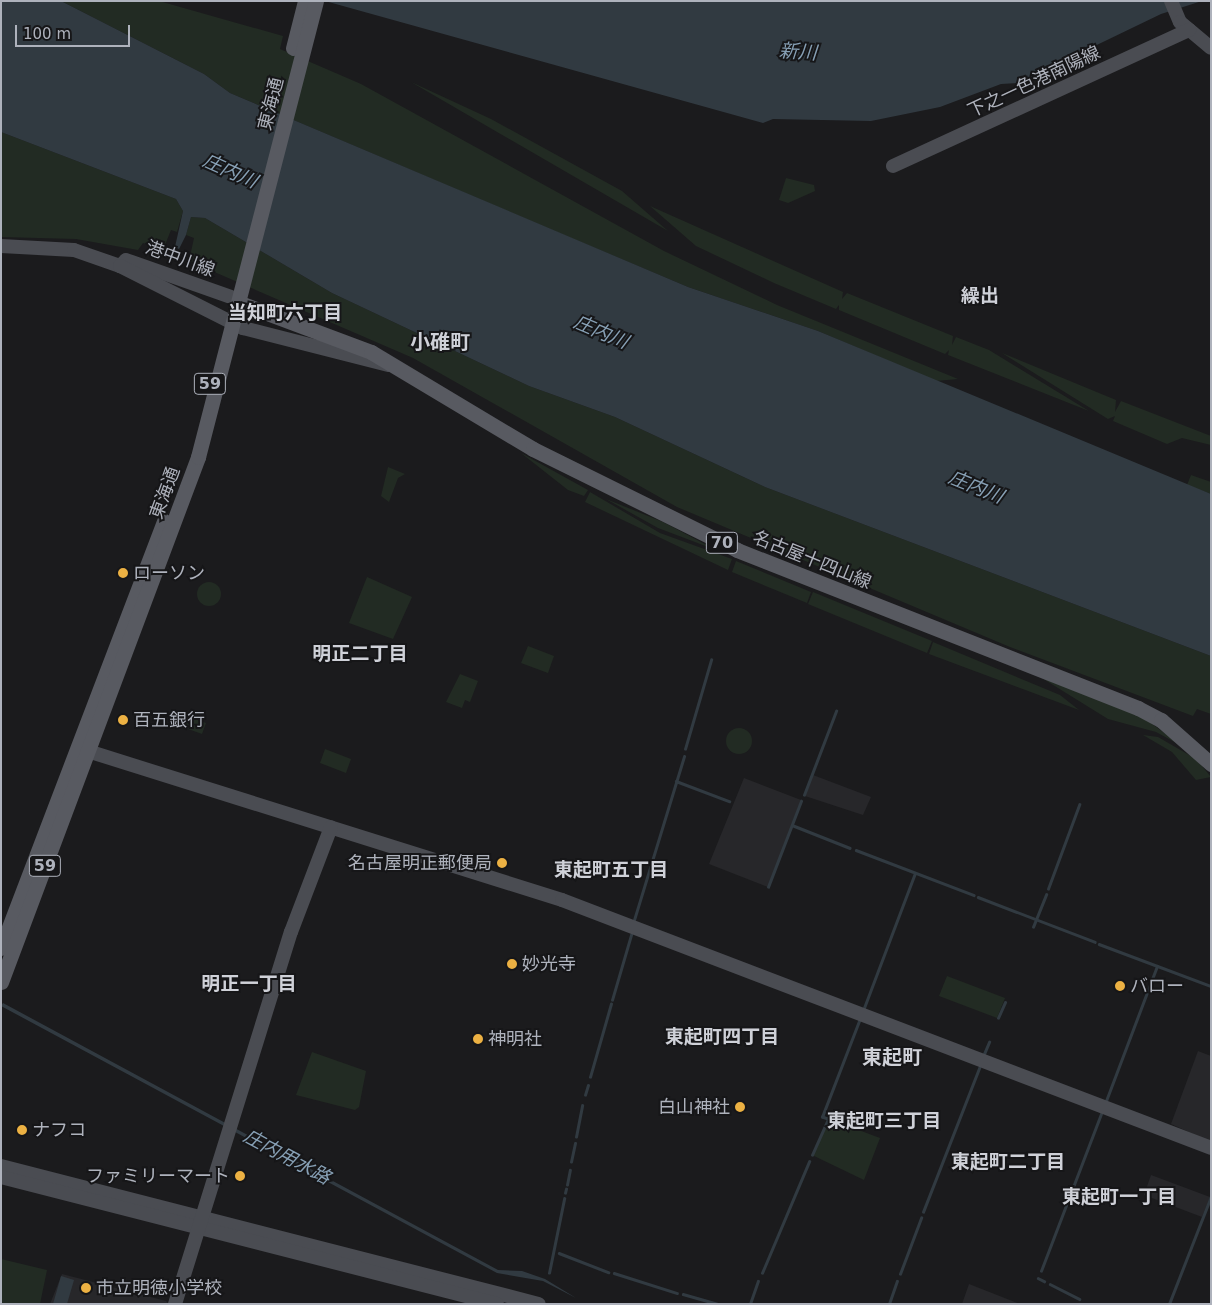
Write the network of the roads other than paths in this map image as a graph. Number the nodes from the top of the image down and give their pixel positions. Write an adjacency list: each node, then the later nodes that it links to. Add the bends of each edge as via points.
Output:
1 (316, 1): 3 (main road, 東海通 / 59)
2 (1171, 1): 4 (street)
3 (305, 20): 9 (main road, 東海通 / 59)
4 (1184, 26): 5 (street); 6 (street, 下之一色港南陽線)
5 (1211, 48)
6 (893, 166)
7 (1, 246): 8 (street, 港中川線, via 74,250)
8 (120, 266): 9 (street, 港中川線, via 126,260 140,263); 10 (street, via 243,328)
9 (236, 301): 10 (main road, 名古屋十四山線 / 70, via 371,352); 11 (main road, 東海通 / 59, via 192,460)
10 (391, 366): 12 (main road, 名古屋十四山線 / 70, via 422,379 541,453 737,550 1138,708 1161,720)
11 (83, 749): 13 (street); 14 (main road, 東海通 / 59); 15 (main road, 東海通 / 59)
12 (1211, 764)
13 (331, 827): 16 (street, via 562,900); 19 (street, via 291,932)
14 (1, 948)
15 (1, 982)
16 (1211, 1148)
17 (1, 1166): 19 (street)
18 (1, 1177): 19 (street)
19 (200, 1222): 20 (street); 21 (street); 22 (street)
20 (532, 1303)
21 (176, 1304)
22 (497, 1304)

